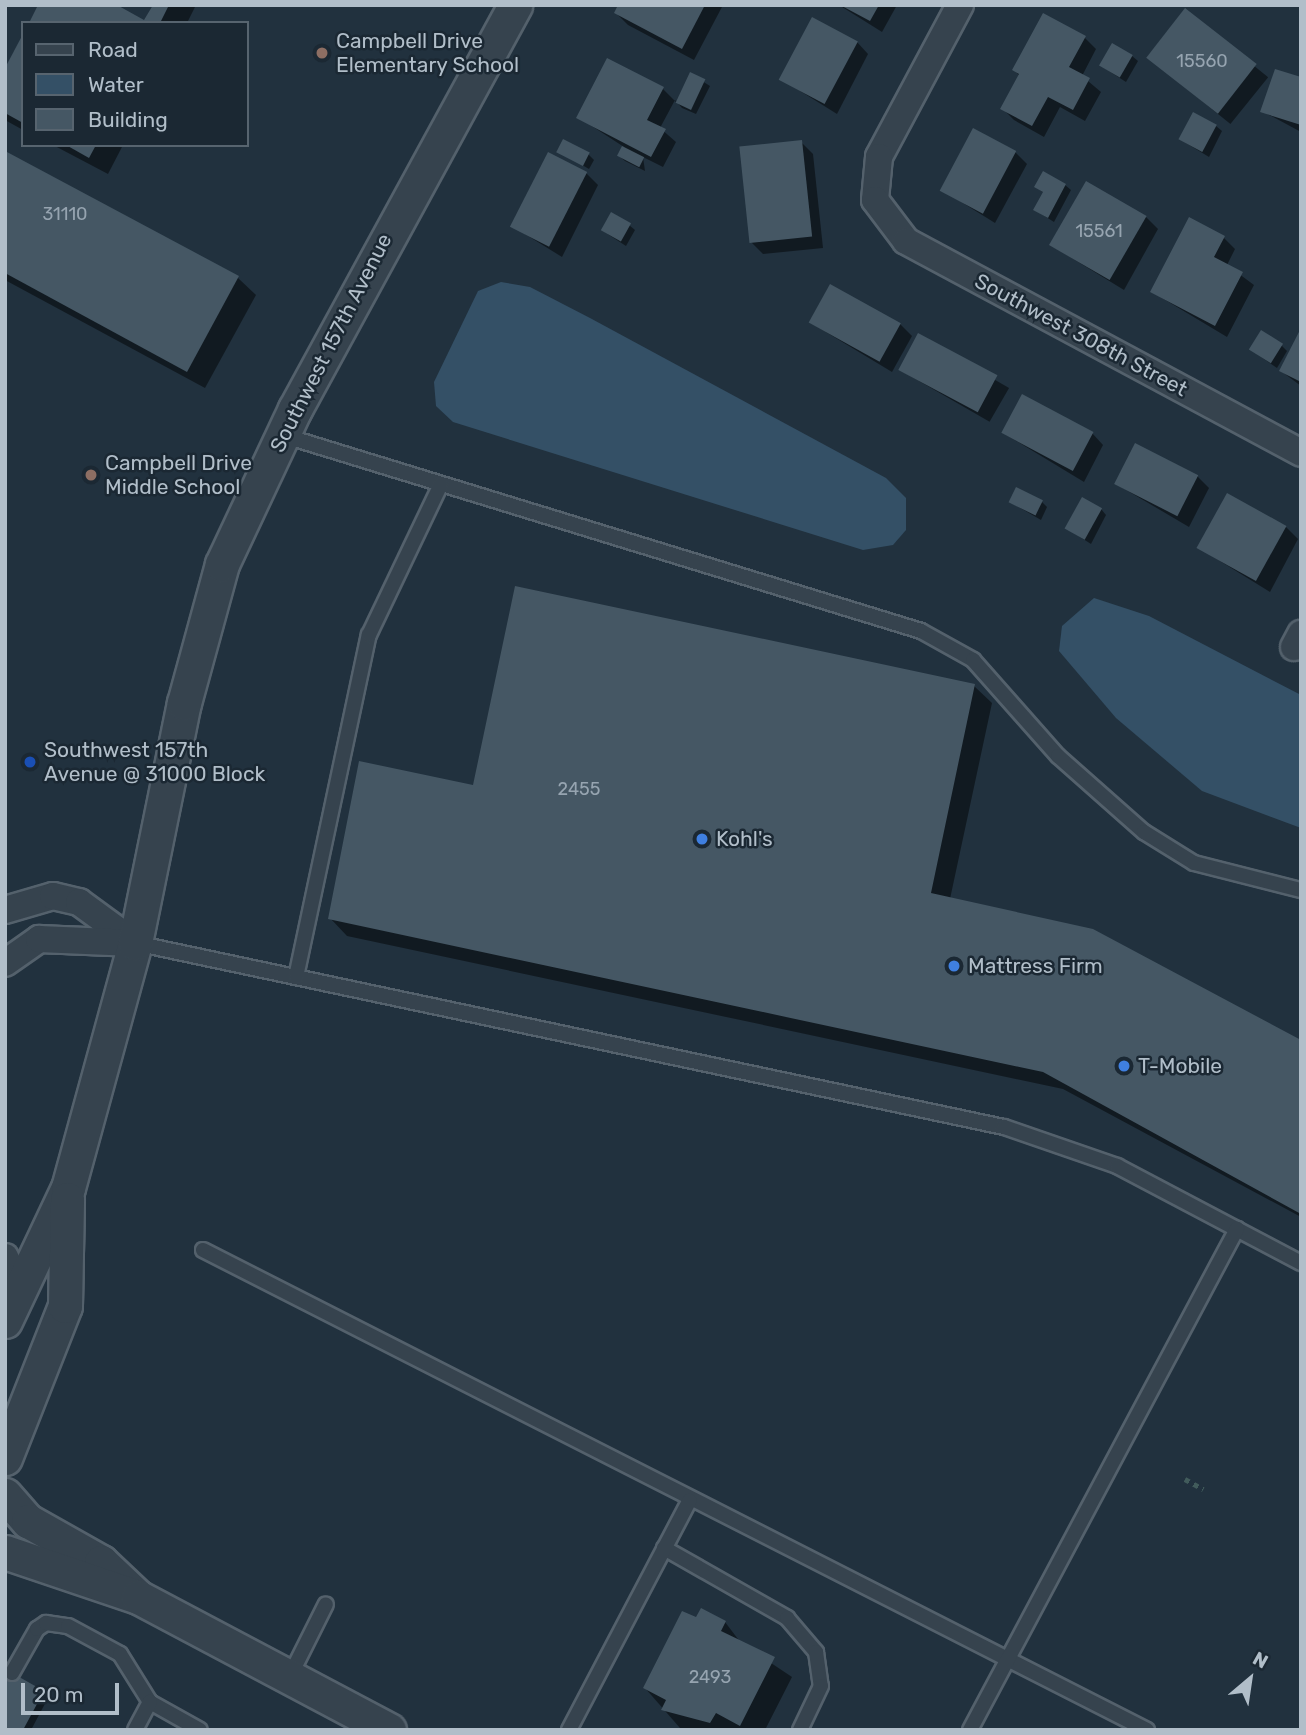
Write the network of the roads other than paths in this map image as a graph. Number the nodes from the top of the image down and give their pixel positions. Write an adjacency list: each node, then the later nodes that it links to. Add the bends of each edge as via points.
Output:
1 (515, 5): 3 (street, Southwest 157th Avenue)
2 (960, 5): 4 (street, Southwest 308th Street, via 879,157 875,200 906,241)
3 (282, 435): 5 (lane); 8 (street, Southwest 157th Avenue, via 222,564 184,704)
4 (1301, 453)
5 (441, 484): 6 (lane, via 921,631 973,660 1058,756 1144,832 1194,863); 10 (lane, via 369,635)
6 (1301, 890)
7 (5, 910): 8 (street, via 53,896 79,902)
8 (135, 943): 9 (street, via 53,937 26,944); 10 (lane); 11 (street, Southwest 157th Avenue)
9 (5, 962)
10 (296, 977): 12 (lane, via 1004,1127 1117,1166)
11 (68, 1188): 15 (street, Southwest 157th Avenue); 17 (street, Southwest 157th Avenue, via 65,1306)
12 (1237, 1229): 14 (lane); 24 (lane)
13 (203, 1250): 19 (lane)
14 (1301, 1263)
15 (12, 1272): 16 (street, Southwest 157th Avenue)
16 (5, 1321)
17 (5, 1458)
18 (5, 1495): 22 (street, via 27,1521 100,1562)
19 (689, 1501): 20 (lane); 24 (lane)
20 (664, 1548): 31 (lane); 32 (lane, via 787,1619 816,1652 821,1686)
21 (5, 1552): 22 (street)
22 (138, 1597): 26 (street)
23 (326, 1604): 26 (lane)
24 (1009, 1657): 33 (lane); 34 (lane)
25 (12, 1673): 27 (lane, via 37,1629 56,1623 120,1654)
26 (290, 1676): 28 (street)
27 (150, 1702): 29 (lane); 30 (lane)
28 (376, 1727)
29 (135, 1730)
30 (200, 1730)
31 (569, 1730)
32 (800, 1730)
33 (970, 1730)
34 (1147, 1730)

